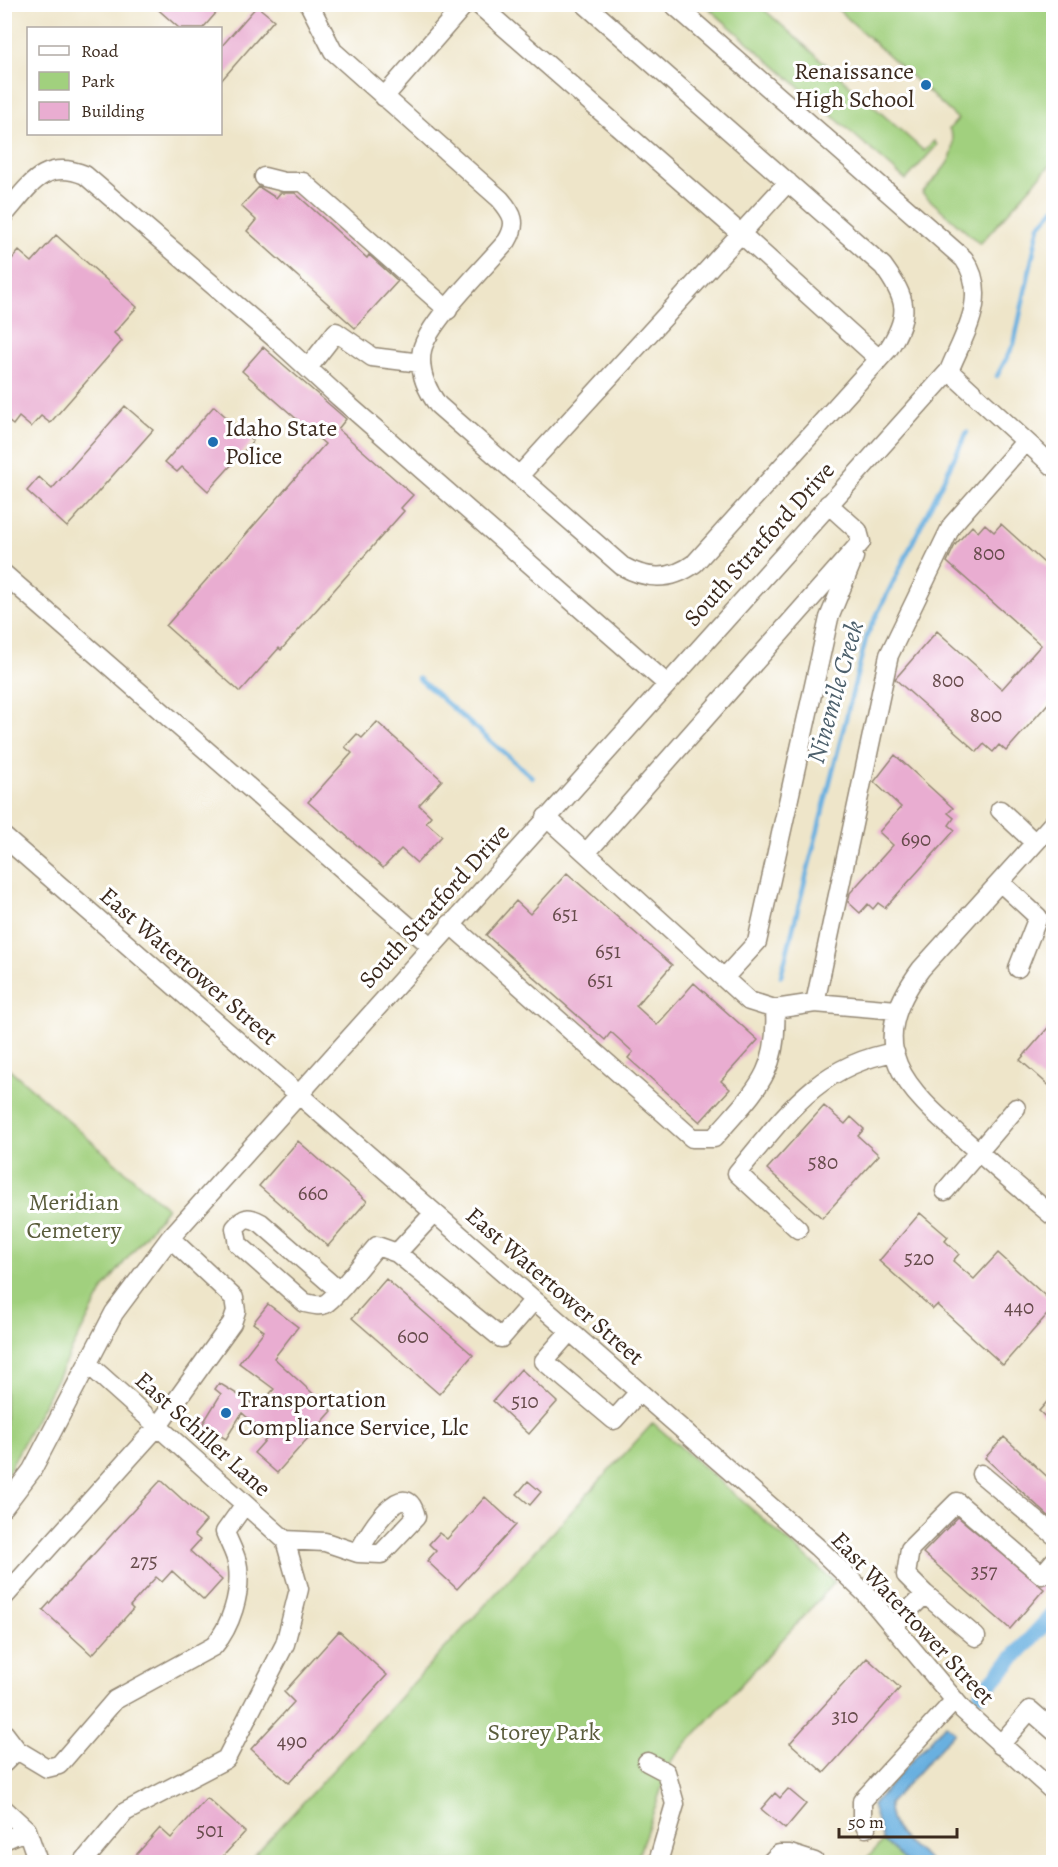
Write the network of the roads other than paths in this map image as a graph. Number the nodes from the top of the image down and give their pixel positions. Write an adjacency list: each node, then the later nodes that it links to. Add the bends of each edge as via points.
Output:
1 (309, 4): 6 (street, via 333,51)
2 (465, 4): 6 (street)
3 (478, 4): 10 (street)
4 (585, 4): 8 (street)
5 (673, 4): 15 (street, via 964,259 976,280 976,304)
6 (384, 97): 11 (street, via 500,199 514,219 507,241)
7 (264, 177): 11 (street, via 303,182)
8 (788, 182): 10 (street); 12 (street, via 894,280 905,318)
9 (4, 215): 14 (street, via 47,171 72,169 85,174)
10 (740, 233): 12 (street); 18 (street)
11 (448, 310): 13 (street, via 427,338)
12 (879, 359): 18 (street, via 695,563 673,575 650,577 622,566)
13 (421, 363): 14 (street, via 372,357 336,332); 18 (street, via 428,392 438,405)
14 (308, 368): 22 (street)
15 (949, 371): 16 (street); 19 (street, South Stratford Drive)
16 (1025, 442): 17 (street); 34 (street, via 952,525 889,655)
17 (1053, 467)
18 (519, 476)
19 (828, 504): 20 (street, via 858,531); 22 (street, South Stratford Drive)
20 (861, 542): 28 (street); 33 (street, via 829,618 756,942)
21 (4, 574): 31 (street)
22 (667, 684): 24 (street, South Stratford Drive)
23 (999, 810): 27 (street)
24 (546, 817): 28 (street); 30 (street, South Stratford Drive)
25 (1053, 822): 27 (street)
26 (4, 837): 38 (street, East Watertower Street)
27 (1035, 843): 29 (street)
28 (586, 853): 33 (street)
29 (1000, 882): 32 (street, via 1038,917); 36 (street, via 921,969)
30 (450, 924): 31 (street, South Stratford Drive); 35 (street, via 692,1138 714,1138 754,1092 772,1063 777,1035)
31 (431, 946): 38 (street, South Stratford Drive)
32 (1018, 968)
33 (724, 978): 35 (street, via 749,1001)
34 (814, 1003): 35 (street); 36 (street)
35 (775, 1009)
36 (897, 1010): 37 (street)
37 (895, 1052): 40 (street, via 901,1075 920,1100); 44 (street, via 866,1057 836,1072 797,1101 737,1173)
38 (298, 1094): 42 (street, East Watertower Street); 45 (street, South Stratford Drive)
39 (1016, 1108): 40 (street)
40 (979, 1152): 41 (street); 43 (street)
41 (945, 1191)
42 (434, 1213): 46 (street); 48 (street, East Watertower Street)
43 (1053, 1217)
44 (798, 1229)
45 (170, 1238): 50 (street, South Stratford Drive, via 114,1313); 52 (street, via 234,1298 236,1311 232,1323)
46 (397, 1253): 47 (street, via 377,1246); 48 (street, via 501,1338)
47 (338, 1290): 47 (street, via 325,1304 306,1303 238,1244 235,1228 251,1217 261,1223)
48 (534, 1300): 49 (street, East Watertower Street)
49 (570, 1332): 51 (street, East Watertower Street); 51 (street, via 544,1361 614,1420)
50 (88, 1364): 52 (street, East Schiller Lane); 55 (street, South Stratford Drive, via 32,1470)
51 (639, 1392): 62 (street, East Watertower Street, via 840,1569)
52 (158, 1426): 54 (street, East Schiller Lane); 61 (street)
53 (981, 1474): 56 (street)
54 (245, 1504): 57 (street, East Schiller Lane); 68 (street, via 225,1532 238,1567 233,1613 214,1646 115,1700 59,1765 47,1768)
55 (4, 1507)
56 (1053, 1535)
57 (285, 1540): 58 (street, via 325,1542); 76 (street, via 299,1589 285,1644 226,1760 125,1812)
58 (358, 1553)
59 (1053, 1561): 60 (street, via 1042,1575 957,1502 910,1549 906,1575)
60 (925, 1594): 62 (street); 63 (street)
61 (4, 1597)
62 (893, 1626): 64 (street, East Watertower Street)
63 (976, 1637)
64 (955, 1700): 67 (street, East Watertower Street); 72 (street, via 862,1801 861,1819)
65 (1053, 1731): 67 (street, via 1030,1710)
66 (4, 1733): 68 (street)
67 (1000, 1745): 70 (street, East Watertower Street)
68 (10, 1756)
69 (647, 1762): 77 (street, via 666,1773 675,1804)
70 (1053, 1792)
71 (4, 1809): 73 (street)
72 (866, 1828)
73 (27, 1830): 74 (street); 75 (street)
74 (4, 1840)
75 (38, 1863)
76 (83, 1863)
77 (658, 1863)
78 (771, 1863): 79 (street, via 779,1854)
79 (815, 1863)

